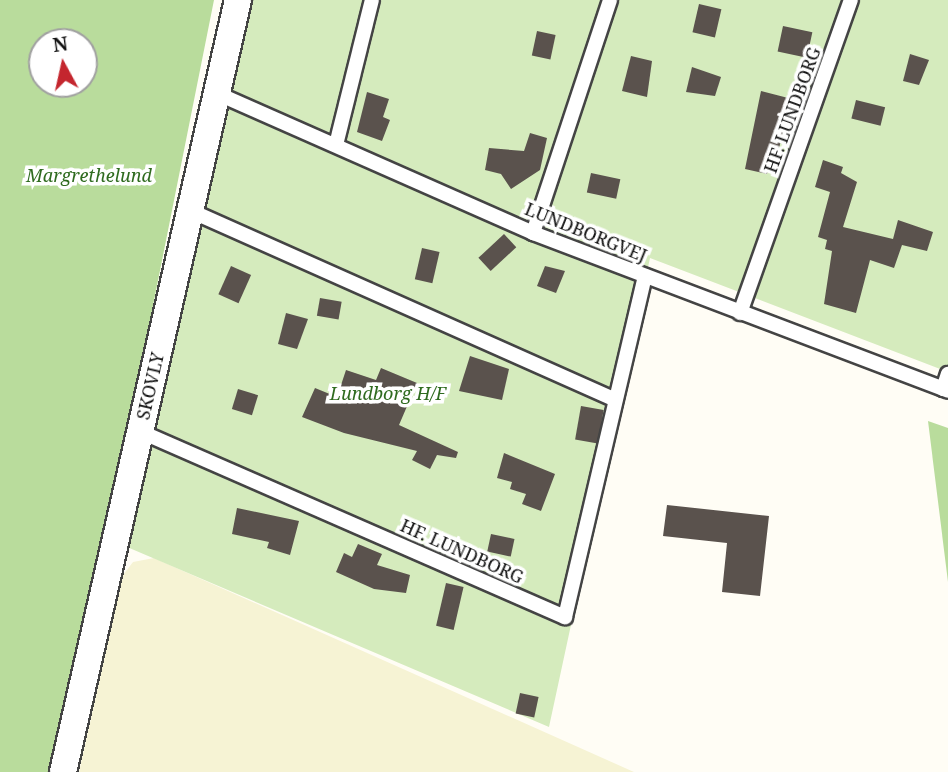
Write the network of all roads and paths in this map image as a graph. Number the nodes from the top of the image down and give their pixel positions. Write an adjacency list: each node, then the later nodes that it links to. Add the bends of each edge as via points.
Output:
1 (238, 0): 5 (street, SKOVLY)
2 (372, 0): 6 (lane)
3 (611, 0): 8 (lane)
4 (851, 0): 10 (lane, HF. LUNDBORG)
5 (216, 93): 6 (lane, LUNDBORGVEJ); 7 (street, SKOVLY)
6 (336, 145): 8 (lane, LUNDBORGVEJ)
7 (191, 211): 13 (lane); 14 (street, SKOVLY)
8 (533, 233): 9 (lane, LUNDBORGVEJ)
9 (645, 276): 10 (lane, LUNDBORGVEJ); 13 (lane, HF. LUNDBORG)
10 (740, 313): 12 (lane, LUNDBORGVEJ)
11 (948, 374): 12 (lane)
12 (945, 390)
13 (615, 400): 14 (lane, HF. LUNDBORG, via 565,617)
14 (139, 431): 15 (street, SKOVLY)
15 (63, 772)

